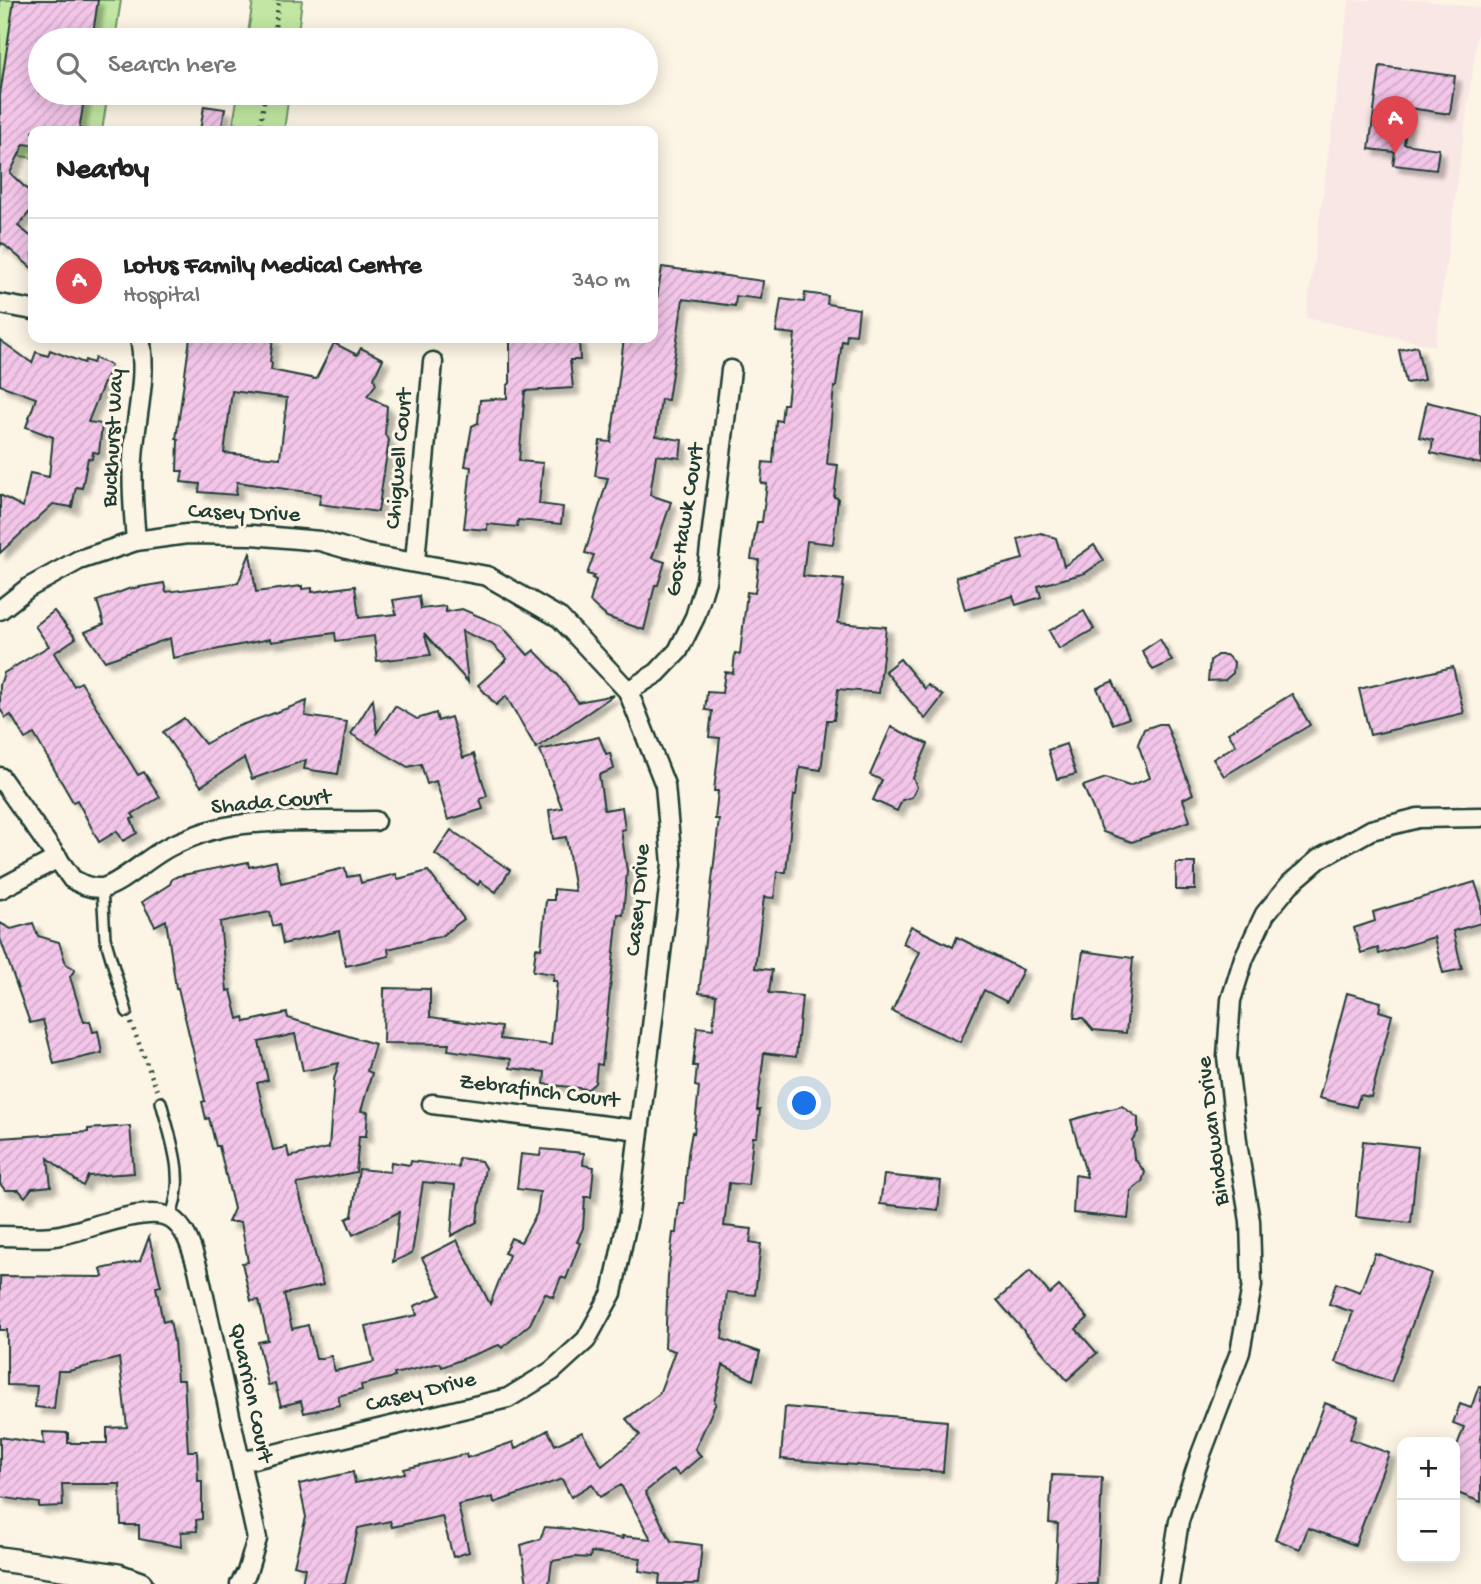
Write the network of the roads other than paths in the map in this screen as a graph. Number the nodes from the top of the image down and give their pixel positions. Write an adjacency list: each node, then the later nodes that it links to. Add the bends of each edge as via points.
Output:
1 (0, 304): 2 (street)
2 (28, 309)
3 (141, 343): 6 (street, Buckhurst Way, via 142,391 133,458)
4 (433, 362): 7 (street, Chigwell Court)
5 (731, 370): 9 (street, Gos-Hawk Court, via 706,581 695,617 678,651 657,673)
6 (136, 541): 7 (street, Casey Drive, via 187,534 252,535 320,541); 8 (street, Casey Drive, via 79,561 28,588)
7 (415, 561): 9 (street, Casey Drive, via 487,576 560,618)
8 (2, 610)
9 (628, 691): 19 (street, Casey Drive, via 666,785 671,864)
10 (0, 777): 13 (street)
11 (1481, 817): 26 (street, Bindowan Drive, via 1418,818 1371,830 1319,859 1265,914 1244,958 1231,1000 1227,1058 1250,1220 1252,1286 1240,1352 1179,1521)
12 (375, 821): 14 (street, Shada Court, via 225,827 170,846)
13 (58, 858): 14 (street, via 72,878 86,887); 15 (street)
14 (102, 888): 16 (lane, via 105,939)
15 (0, 889)
16 (127, 1012)
17 (161, 1102): 20 (lane, via 179,1177)
18 (432, 1104): 19 (street, Zebrafinch Court)
19 (639, 1130): 22 (street, Casey Drive, via 629,1213 612,1293 586,1340 552,1371 508,1398)
20 (170, 1217): 21 (street, via 140,1215 54,1236); 22 (street, Quarrion Court, via 187,1236 198,1269)
21 (0, 1236)
22 (241, 1462): 25 (street, Quarrion Court, via 257,1539)
23 (0, 1559): 24 (street, via 118,1576)
24 (141, 1584)
25 (240, 1584)
26 (1169, 1584)

